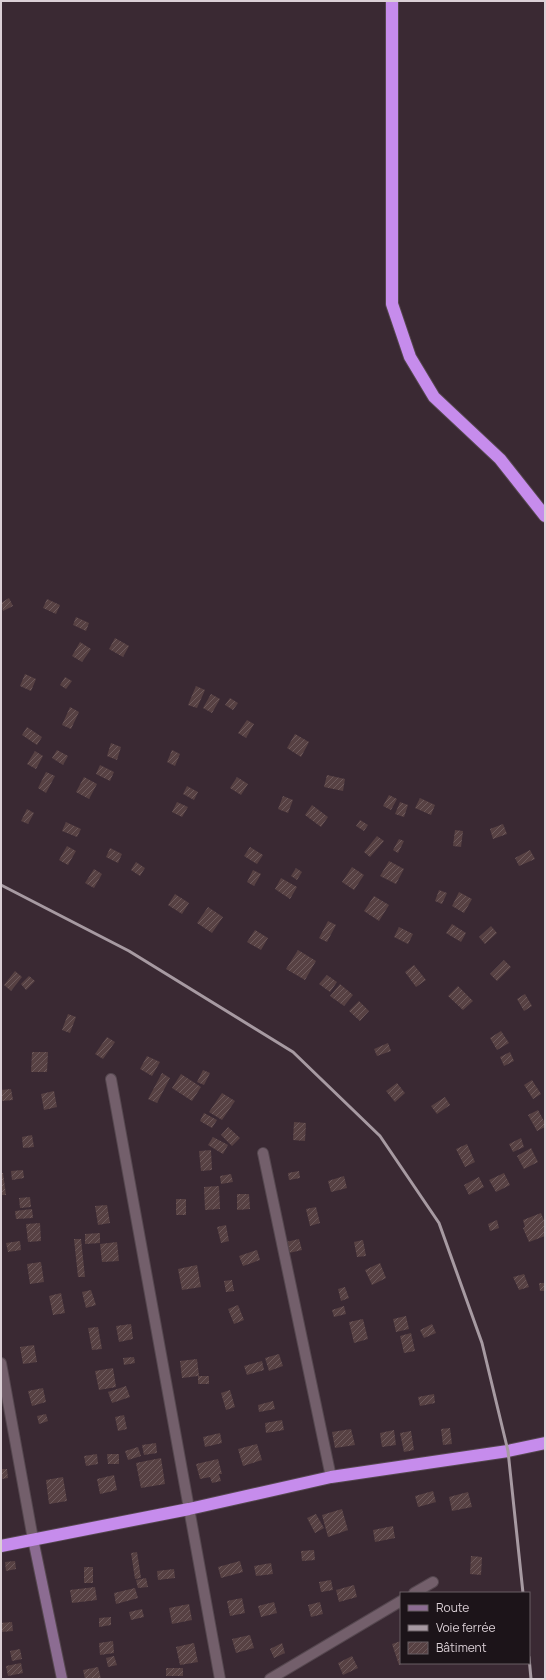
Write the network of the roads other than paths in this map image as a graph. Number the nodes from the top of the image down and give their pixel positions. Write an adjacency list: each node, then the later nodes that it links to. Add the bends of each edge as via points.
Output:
1 (392, 1): 2 (highway, via 392,304 410,357 434,397 500,459)
2 (545, 516)
3 (111, 1079): 8 (street)
4 (264, 1153): 7 (street)
5 (1, 1363): 9 (street)
6 (545, 1443): 7 (highway, via 508,1451)
7 (331, 1477): 8 (highway)
8 (189, 1509): 9 (highway); 15 (street)
9 (33, 1539): 10 (highway); 14 (street)
10 (1, 1546)
11 (433, 1582): 12 (street)
12 (416, 1592)
13 (400, 1602): 16 (street)
14 (62, 1679)
15 (220, 1679)
16 (270, 1679)

